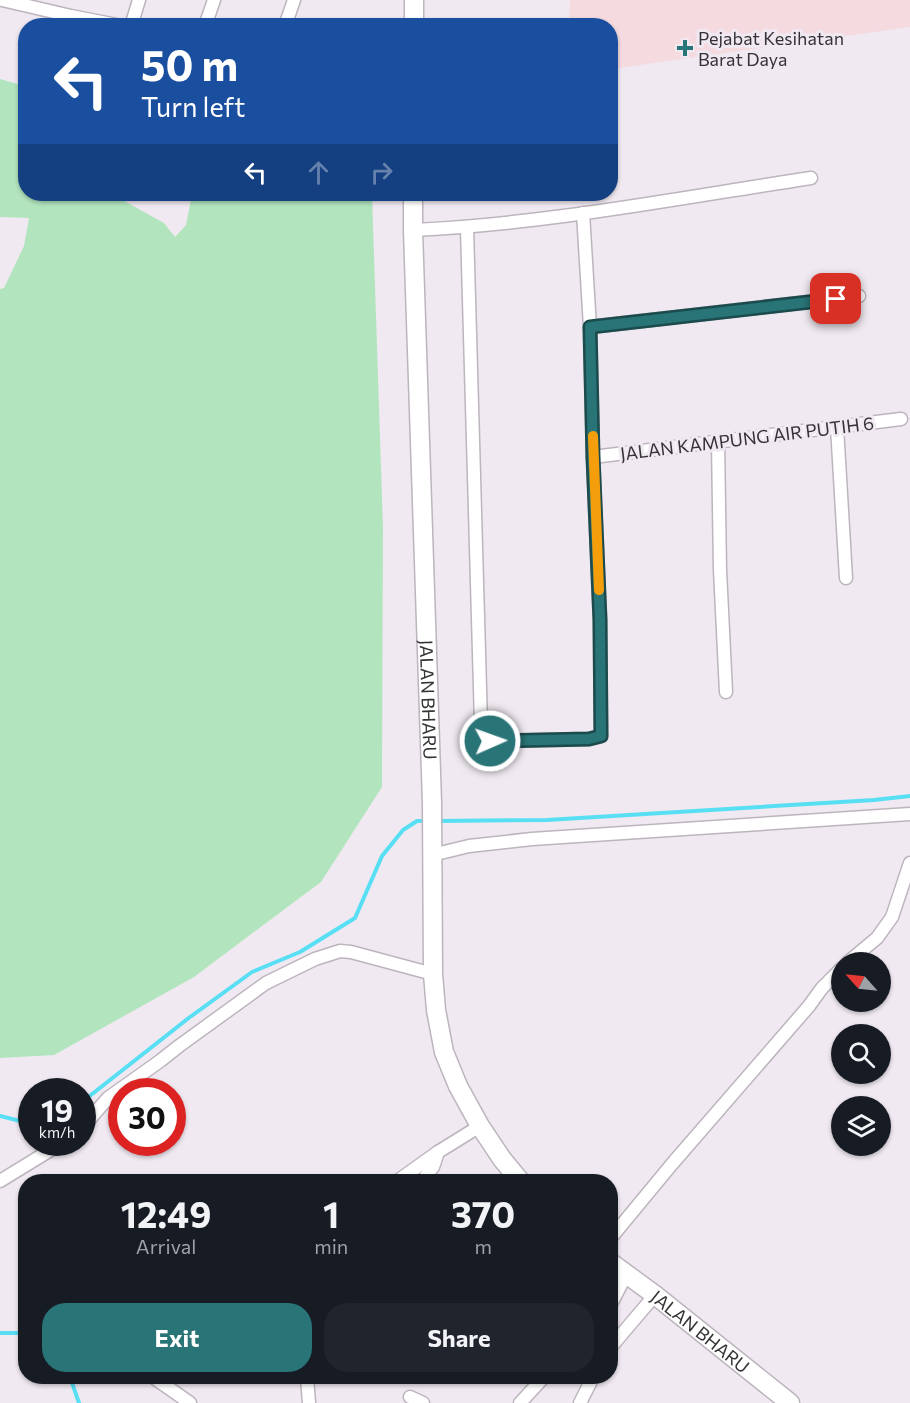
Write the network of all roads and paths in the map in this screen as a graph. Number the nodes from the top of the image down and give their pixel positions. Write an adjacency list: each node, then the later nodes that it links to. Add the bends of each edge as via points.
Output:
1 (139, 0): 7 (street)
2 (214, 0): 8 (street)
3 (294, 0): 9 (street)
4 (414, 0): 10 (main road)
5 (10, 1): 6 (street)
6 (81, 18)
7 (133, 18)
8 (208, 18)
9 (288, 18)
10 (414, 18)
11 (811, 178): 13 (street)
12 (413, 201): 15 (main road, JALAN BHARU)
13 (583, 213): 14 (street); 17 (street)
14 (467, 228): 15 (street); 21 (street, via 481,724 483,737 490,741 601,736)
15 (413, 230): 25 (main road, JALAN BHARU)
16 (859, 296): 17 (street)
17 (590, 327): 21 (street)
18 (901, 419): 19 (street, JALAN KAMPUNG AIR PUTIH 6)
19 (837, 427): 20 (street, JALAN KAMPUNG AIR PUTIH 6); 22 (street)
20 (718, 442): 21 (street, JALAN KAMPUNG AIR PUTIH 6); 23 (street)
21 (593, 457)
22 (846, 578)
23 (726, 692)
24 (910, 814): 25 (street, via 532,839 469,846)
25 (432, 855): 28 (main road, JALAN BHARU)
26 (910, 863): 27 (street, via 892,917 877,938)
27 (860, 952)
28 (433, 974): 30 (street, via 351,952 340,951 315,959 266,983 108,1098); 31 (main road, JALAN BHARU, via 444,1052)
29 (831, 979): 38 (street)
30 (96, 1112)
31 (480, 1126): 32 (street); 36 (main road, JALAN BHARU)
32 (438, 1152): 34 (street); 35 (street)
33 (41, 1156): 37 (street)
34 (407, 1174)
35 (427, 1174)
36 (514, 1174)
37 (0, 1181)
38 (618, 1229)
39 (618, 1268): 40 (main road, JALAN BHARU)
40 (626, 1275): 41 (street); 42 (main road, JALAN BHARU)
41 (618, 1290)
42 (655, 1295): 43 (street); 54 (main road, JALAN BHARU)
43 (618, 1338)
44 (163, 1384): 49 (street)
45 (308, 1384): 50 (street)
46 (538, 1384): 52 (street)
47 (590, 1384): 53 (street)
48 (410, 1397): 51 (street)
49 (190, 1403)
50 (309, 1403)
51 (423, 1403)
52 (520, 1403)
53 (580, 1403)
54 (790, 1403)

